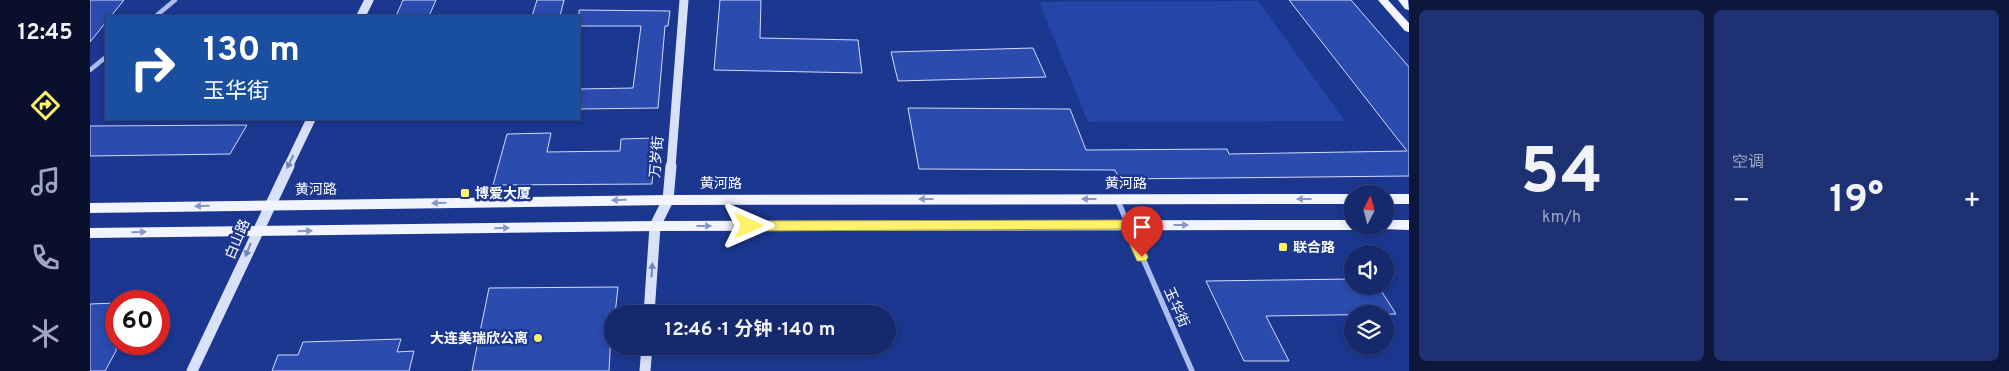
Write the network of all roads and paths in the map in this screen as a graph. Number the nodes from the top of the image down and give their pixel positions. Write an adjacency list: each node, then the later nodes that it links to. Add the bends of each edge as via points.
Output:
1 (175, 0): 7 (street)
2 (369, 0): 8 (street)
3 (684, 0): 17 (street, 万岁街)
4 (1382, 0): 9 (main road)
5 (1402, 0): 6 (main road)
6 (1409, 7)
7 (157, 15)
8 (362, 15)
9 (1409, 29)
10 (105, 58): 11 (street)
11 (90, 70)
12 (311, 120): 18 (street, 白山路, one-way to 18)
13 (1117, 199): 14 (main road, 黄河路, one-way to 13); 17 (main road, 黄河路, one-way to 17); 20 (street, 玉华街)
14 (1344, 199)
15 (1394, 199): 16 (main road)
16 (1409, 199)
17 (668, 200): 18 (main road, 黄河路, one-way to 18); 24 (street, 万岁街)
18 (268, 206): 19 (main road, 黄河路, one-way to 19); 25 (street, 白山路)
19 (90, 208)
20 (1127, 224): 21 (main road, one-way to 21); 24 (main road, one-way to 20); 31 (street, 玉华街)
21 (1344, 225)
22 (1394, 225): 23 (main road)
23 (1409, 225)
24 (655, 226): 25 (main road, one-way to 24); 27 (street, 万岁街, one-way to 24)
25 (256, 231): 26 (main road, one-way to 25); 29 (street, 白山路, one-way to 29)
26 (90, 233)
27 (650, 305)
28 (646, 355): 30 (street)
29 (192, 371)
30 (645, 371)
31 (1192, 371)

